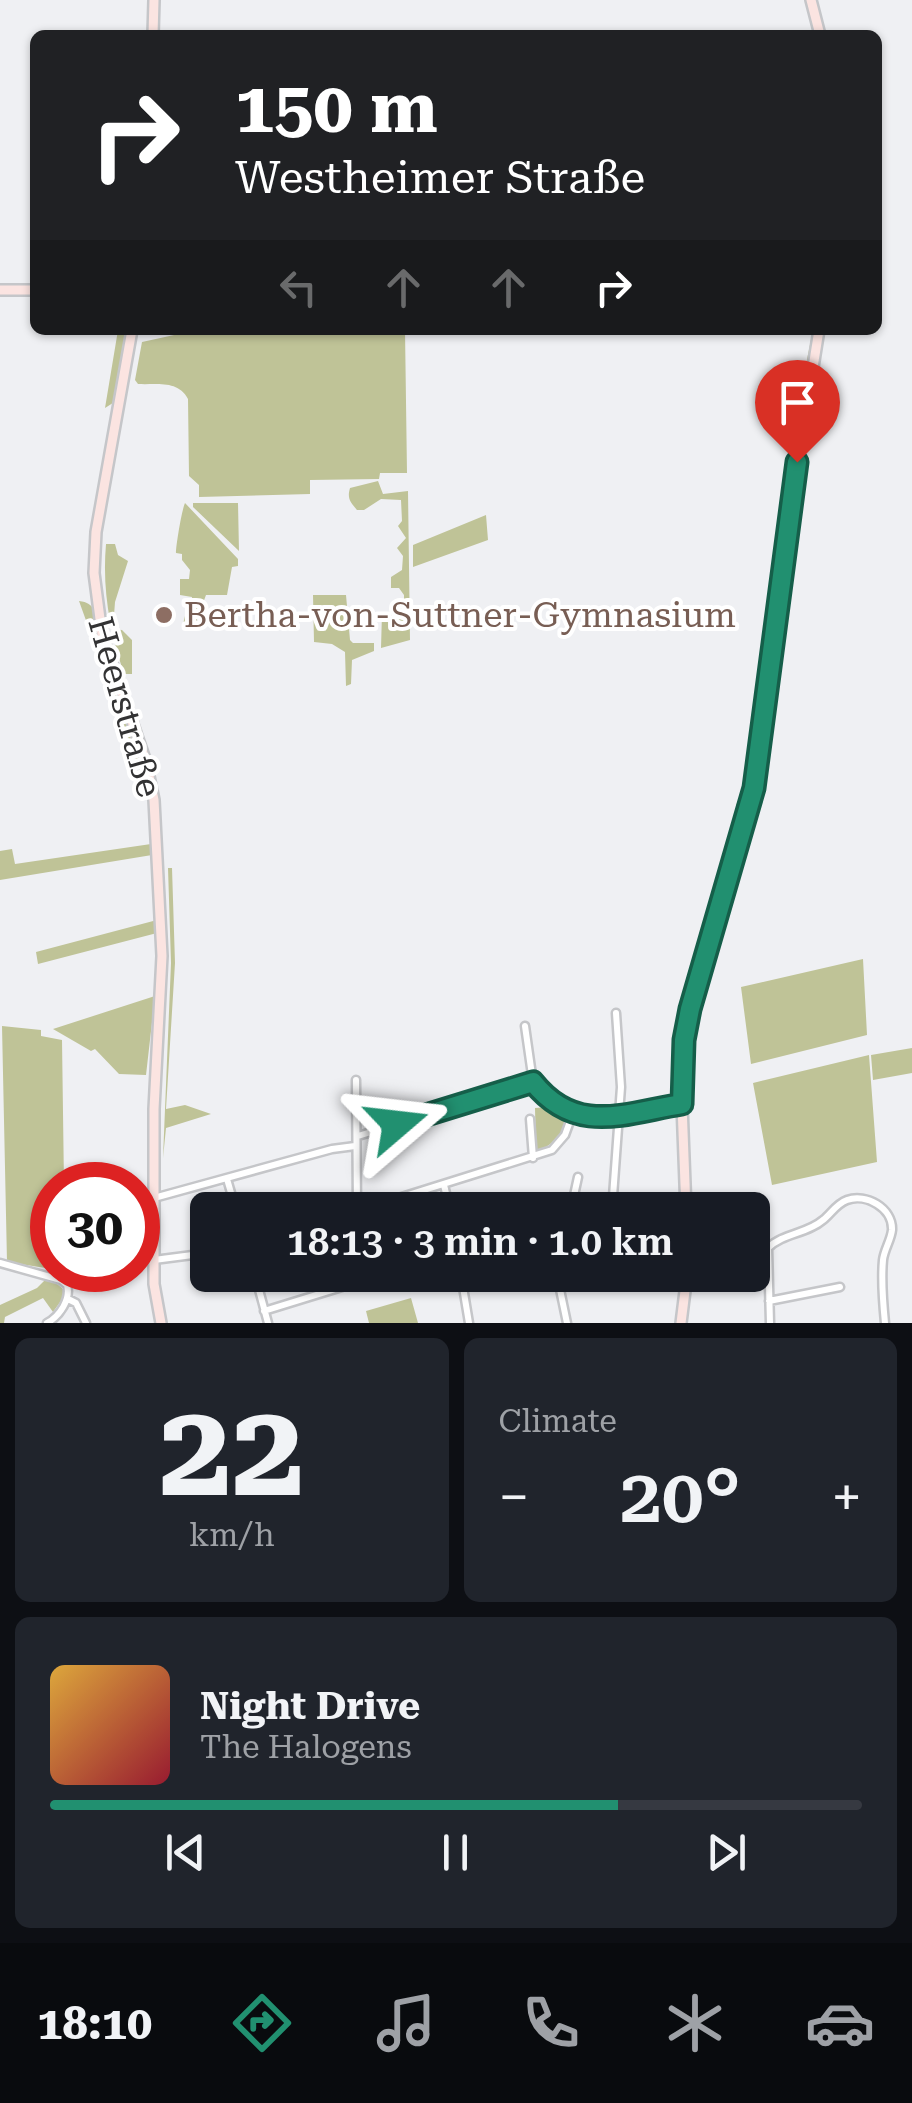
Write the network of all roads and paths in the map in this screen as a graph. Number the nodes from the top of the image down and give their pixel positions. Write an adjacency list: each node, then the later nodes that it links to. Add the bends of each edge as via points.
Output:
1 (156, 0): 3 (street)
2 (812, 0): 4 (street)
3 (154, 30)
4 (819, 30)
5 (0, 290): 6 (street)
6 (30, 290)
7 (133, 335): 20 (street, Heerstraße, via 94,573 102,634 154,800 162,956)
8 (819, 335): 13 (street, via 754,788 690,1009)
9 (616, 1013): 15 (street)
10 (524, 1026): 12 (street)
11 (356, 1080): 17 (street)
12 (533, 1082): 14 (street); 17 (street)
13 (682, 1104): 15 (street); 30 (street)
14 (573, 1114): 15 (street); 19 (street, via 552,1150)
15 (620, 1117): 29 (street)
16 (530, 1119): 19 (street)
17 (358, 1136): 18 (street)
18 (356, 1146): 22 (street); 25 (street)
19 (533, 1158): 23 (street)
20 (154, 1162)
21 (578, 1177): 28 (street)
22 (227, 1179): 24 (street); 31 (street)
23 (444, 1185): 26 (street); 27 (street)
24 (231, 1192)
25 (358, 1192)
26 (420, 1192)
27 (446, 1192)
28 (574, 1192)
29 (613, 1192)
30 (685, 1192)
31 (160, 1196)
32 (190, 1255): 33 (street)
33 (160, 1259)
34 (0, 1263): 35 (street)
35 (30, 1271)
36 (840, 1287): 45 (street)
37 (68, 1292): 44 (street)
38 (156, 1292): 49 (street, Heerstraße)
39 (259, 1292): 46 (street)
40 (319, 1292): 46 (street)
41 (463, 1292): 51 (street)
42 (561, 1292): 52 (street)
43 (685, 1292): 53 (street)
44 (68, 1299): 47 (street); 48 (street)
45 (769, 1301): 54 (street); 55 (street, via 768,1248 823,1221 846,1200 862,1198 888,1214 891,1226 883,1263)
46 (264, 1311): 50 (street)
47 (47, 1323)
48 (86, 1323)
49 (161, 1323)
50 (268, 1323)
51 (469, 1323)
52 (567, 1323)
53 (681, 1323)
54 (770, 1323)
55 (885, 1323)

